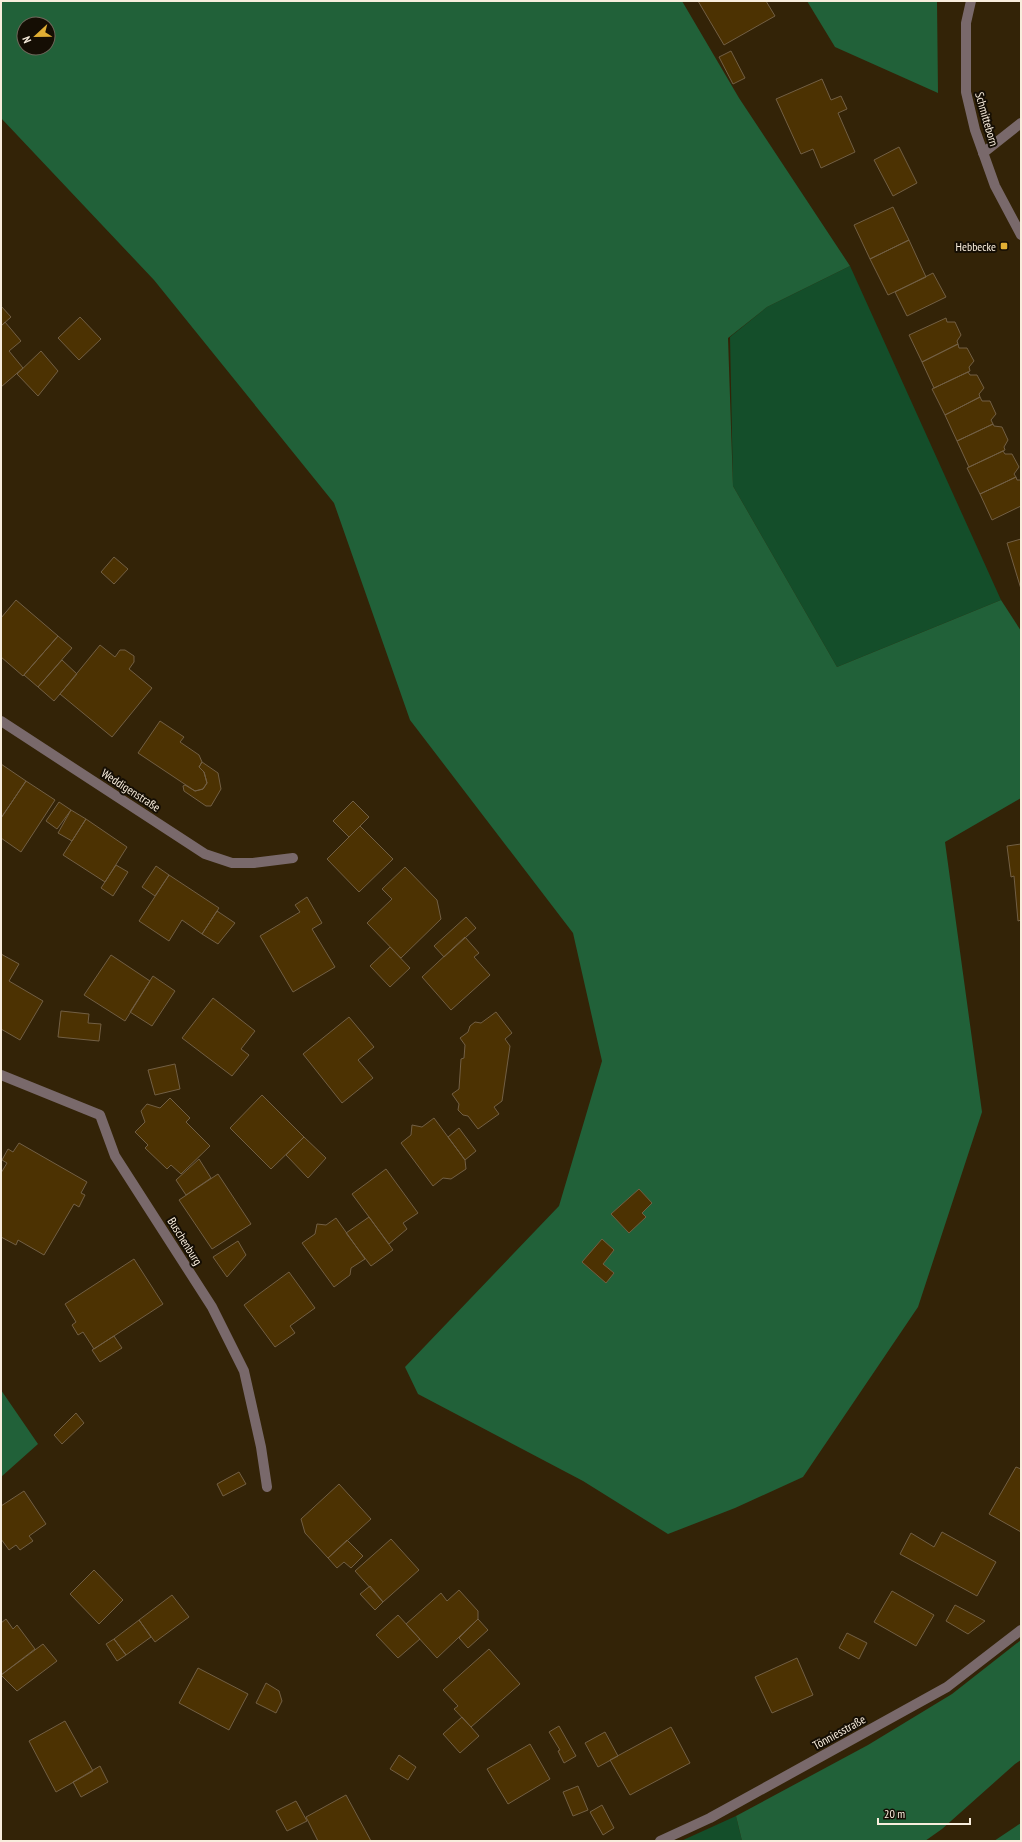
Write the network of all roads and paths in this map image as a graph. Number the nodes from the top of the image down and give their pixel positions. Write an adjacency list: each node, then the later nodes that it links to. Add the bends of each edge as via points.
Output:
1 (971, 1): 3 (street, Schmitteborn, via 966,23 966,92)
2 (1021, 123): 3 (street)
3 (983, 153): 4 (street, Schmitteborn, via 995,186)
4 (1021, 235)
5 (1, 721): 6 (street, Weddigenstraße, via 205,854 232,864)
6 (293, 858)
7 (1, 1075): 8 (street, Buschenburg, via 100,1115 115,1156 212,1307 244,1371)
8 (267, 1487)
9 (1021, 1630): 10 (street, Tönniesstraße, via 947,1687 710,1818)
10 (660, 1841)

